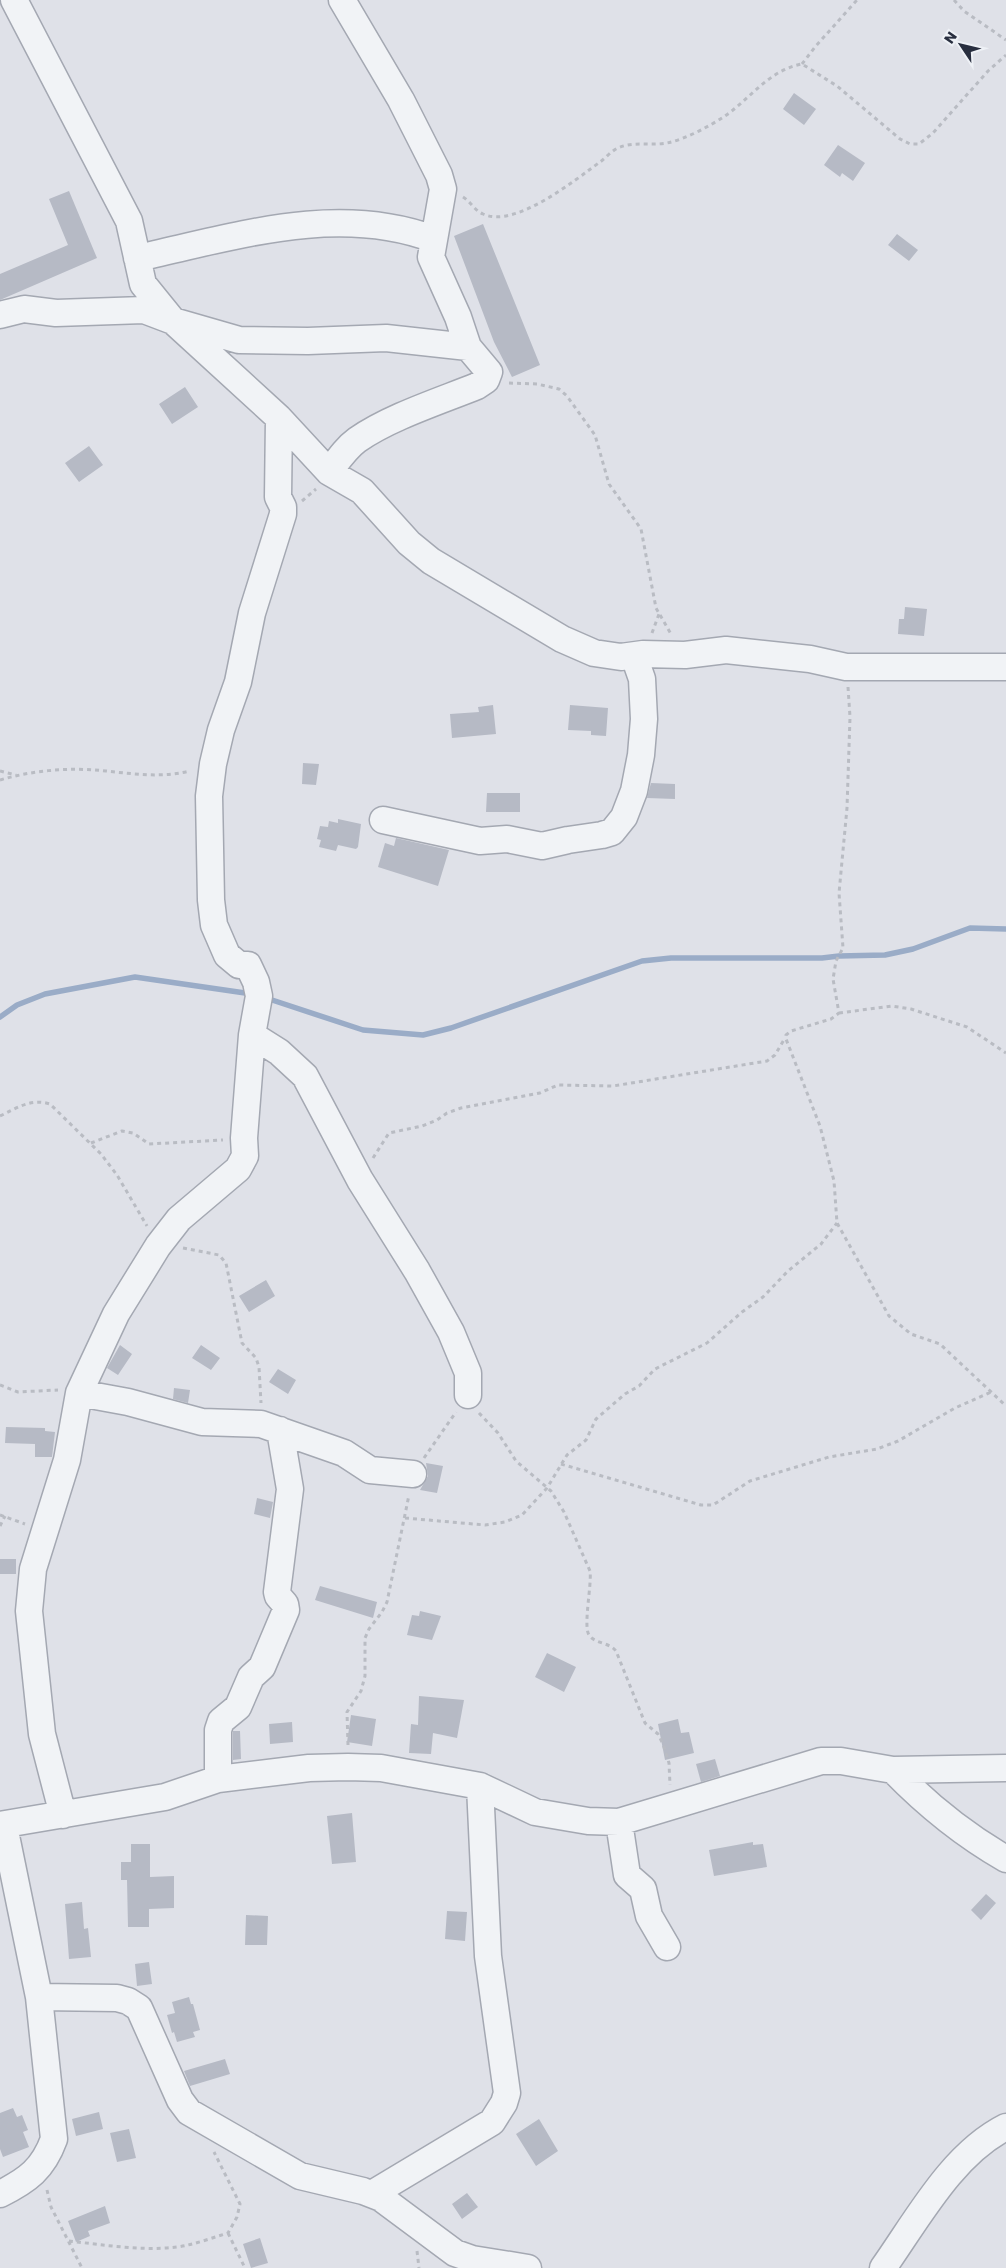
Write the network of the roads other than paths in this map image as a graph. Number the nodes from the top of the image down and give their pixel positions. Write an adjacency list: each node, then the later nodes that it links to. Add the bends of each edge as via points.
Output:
1 (14, 0): 4 (street, via 129,221)
2 (342, 0): 3 (street, via 402,100 439,175 442,188)
3 (433, 239): 4 (street, via 372,223 333,222 290,226); 7 (street, via 431,257)
4 (138, 258): 6 (street, via 143,284)
5 (0, 315): 6 (street, via 24,310 73,313 144,310)
6 (173, 321): 7 (street, via 239,340 386,338); 8 (street)
7 (468, 346): 9 (street, via 489,372 486,380 357,440)
8 (280, 418): 9 (street); 13 (street, via 278,498 283,514 252,613 238,682 221,730 209,796 214,925 227,955 239,965 248,965 256,982 259,996)
9 (330, 472): 10 (street, via 362,491 409,543 431,562 562,639 594,653)
10 (627, 656): 11 (street, via 685,655 726,650 810,659 846,667); 12 (street, via 642,679 644,720 634,791 624,818 612,832 542,846 507,839 480,841)
11 (1006, 667)
12 (383, 820)
13 (252, 1035): 14 (street, via 245,1156 238,1169 179,1219 159,1245 116,1314); 15 (street, via 279,1052 305,1076 360,1180 451,1332 468,1373)
14 (79, 1394): 16 (street, via 128,1402 202,1422); 22 (street, via 67,1460 33,1569 29,1611 42,1734)
15 (466, 1398)
16 (271, 1427): 17 (street, via 344,1453 370,1470); 20 (street, via 290,1490 277,1592 286,1610 262,1667 251,1677 238,1707 220,1725)
17 (413, 1474)
18 (1006, 1768): 19 (street)
19 (893, 1770): 23 (street, via 821,1761); 25 (street, via 974,1841)
20 (218, 1779): 21 (street, via 309,1768 348,1767 381,1768); 22 (street, via 165,1796)
21 (480, 1786): 23 (street, via 535,1812 588,1821); 30 (street, via 488,1956 507,2093 492,2122)
22 (63, 1815): 24 (street)
23 (618, 1822): 26 (street, via 627,1875 643,1889 649,1916)
24 (2, 1826): 27 (street)
25 (1006, 1859)
26 (667, 1947)
27 (39, 1997): 29 (street, via 54,2138 44,2159 29,2178); 30 (street, via 117,1998 136,2006 180,2100 190,2112 300,2176)
28 (1006, 2127): 32 (street, via 966,2156)
29 (0, 2194)
30 (372, 2194): 31 (street, via 455,2253)
31 (528, 2268)
32 (883, 2268)

